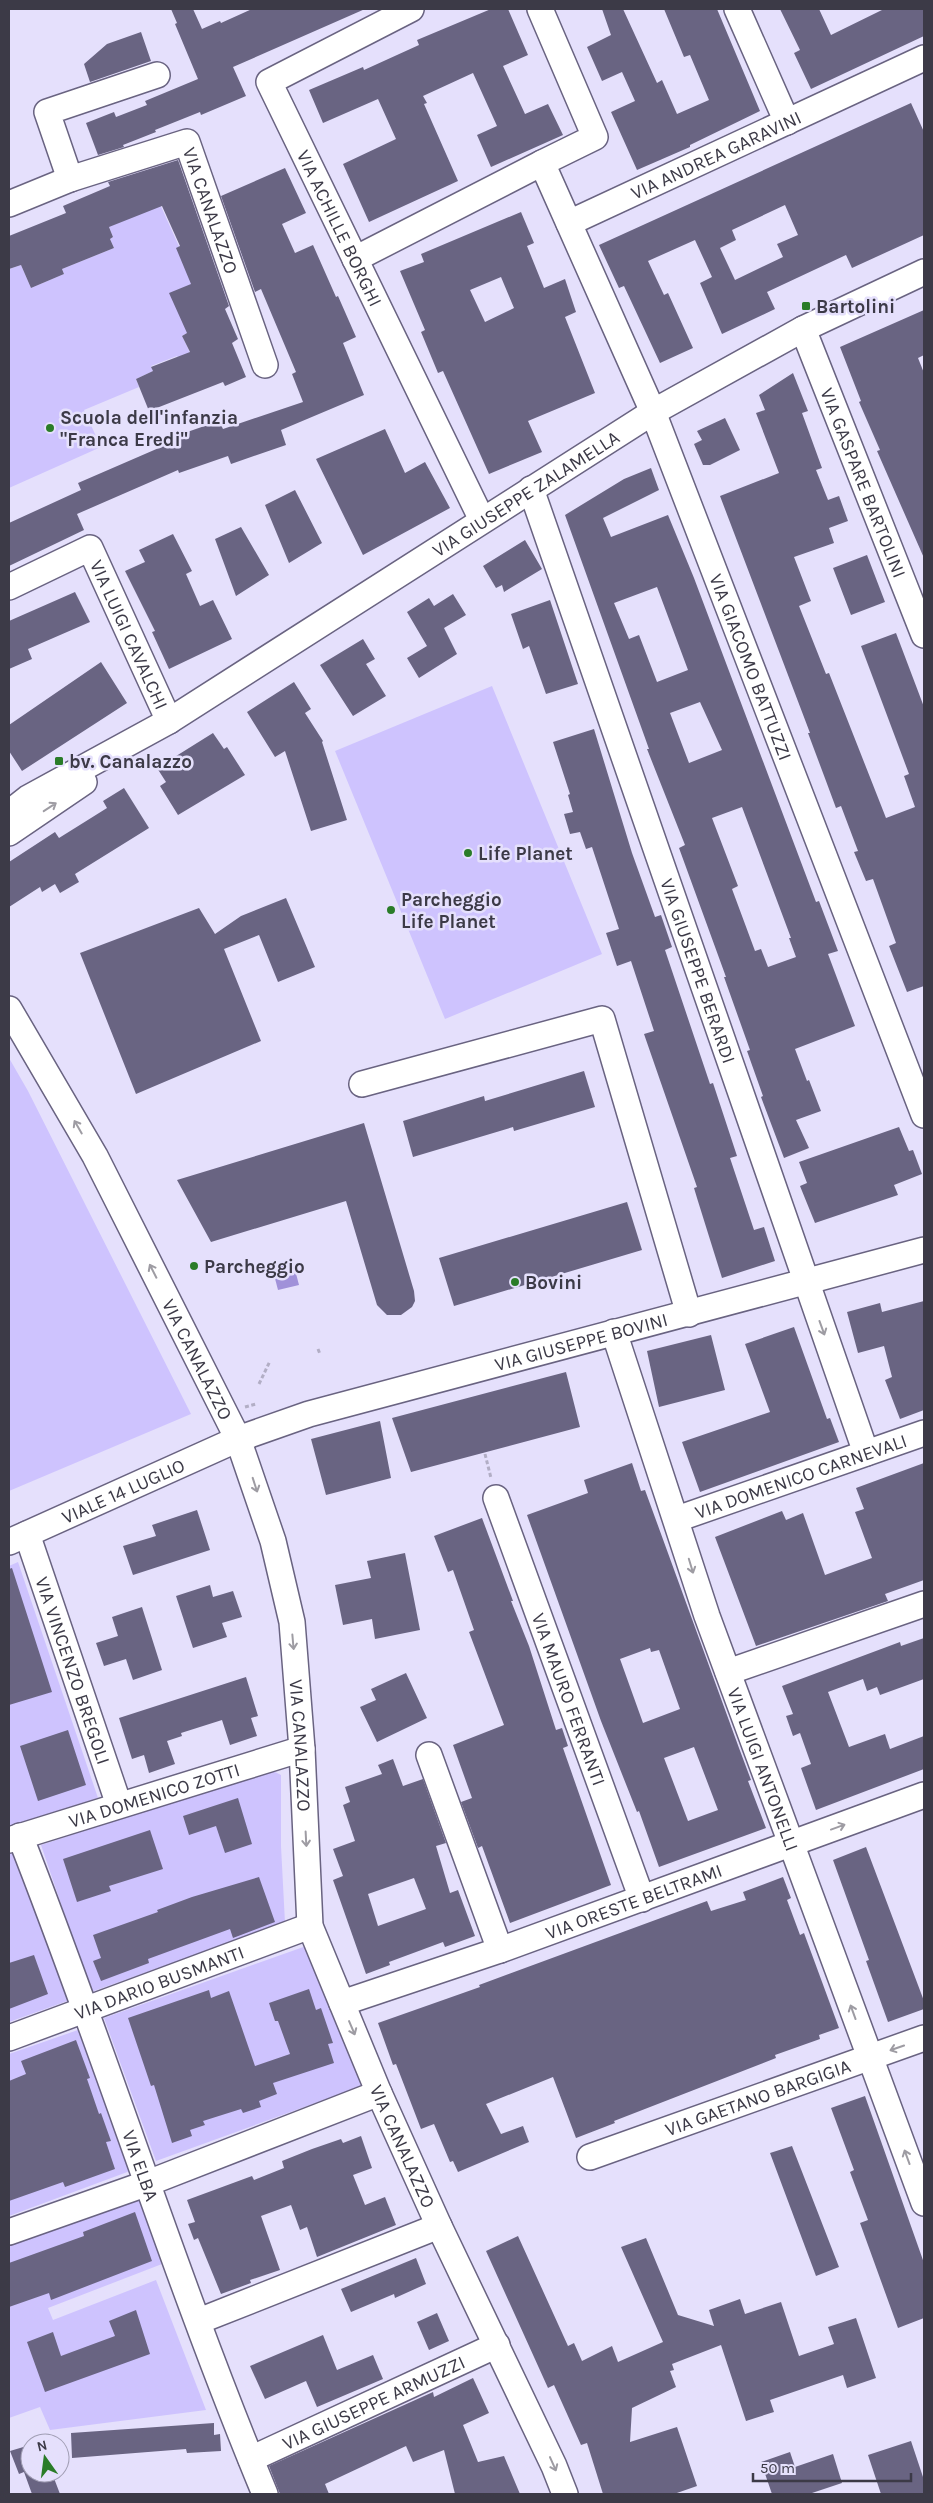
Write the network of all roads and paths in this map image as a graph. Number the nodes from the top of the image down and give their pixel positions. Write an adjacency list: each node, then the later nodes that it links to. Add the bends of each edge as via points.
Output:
1 (411, 9): 11 (street, VIA ACHILLE BORGHI, via 269,82)
2 (540, 9): 7 (street, via 595,137)
3 (737, 9): 6 (street)
4 (924, 58): 6 (street, VIA ANDREA GARAVINI)
5 (157, 74): 8 (street, via 47,112)
6 (787, 122): 10 (street, VIA ANDREA GARAVINI)
7 (542, 163): 10 (street); 11 (street)
8 (70, 179): 9 (street, VIA CANALAZZO); 14 (street, VIA CANALAZZO, via 187,142)
9 (9, 204)
10 (569, 222): 15 (street, VIA GIACOMO BATTUZZI)
11 (355, 259): 17 (street, VIA ACHILLE BORGHI)
12 (924, 272): 13 (street, VIA GIUSEPPE ZALAMELLA)
13 (804, 329): 15 (street, VIA GIUSEPPE ZALAMELLA); 19 (street, VIA GASPARE BARTOLINI)
14 (265, 365)
15 (653, 412): 16 (street, VIA GIUSEPPE ZALAMELLA); 26 (street, VIA GIACOMO BATTUZZI)
16 (530, 489): 17 (street, VIA GIUSEPPE ZALAMELLA); 28 (street, VIA GIUSEPPE BERARDI)
17 (482, 520): 20 (street, VIA GIUSEPPE ZALAMELLA)
18 (9, 586): 20 (street, VIA LUIGI CAVALCHI, via 90,548)
19 (924, 636)
20 (169, 720): 21 (street, VIA GIUSEPPE ZALAMELLA)
21 (139, 739): 22 (street, VIA GIUSEPPE ZALAMELLA); 23 (street, VIA GIUSEPPE ZALAMELLA, one-way to 21, via 67,796)
22 (15, 805)
23 (9, 833)
24 (9, 1009): 36 (street, VIA CANALAZZO, one-way to 24, via 95,1156)
25 (362, 1084): 29 (street, via 602,1019)
26 (924, 1114)
27 (924, 1250): 28 (street, VIA GIUSEPPE BOVINI)
28 (805, 1282): 29 (street, VIA GIUSEPPE BOVINI); 37 (street, VIA GIUSEPPE BERARDI, one-way to 37)
29 (690, 1314): 30 (street, VIA GIUSEPPE BOVINI)
30 (614, 1332): 36 (street, VIA GIUSEPPE BOVINI, via 309,1414); 39 (street, VIA LUIGI ANTONELLI)
31 (318, 1349): 32 (path)
32 (320, 1354)
33 (270, 1361): 34 (path)
34 (259, 1384)
35 (924, 1433): 37 (street, VIA DOMENICO CARNEVALI)
36 (238, 1439): 40 (street, VIALE 14 LUGLIO); 43 (street, VIA CANALAZZO, one-way to 43, via 274,1541 292,1622)
37 (866, 1453): 39 (street, VIA DOMENICO CARNEVALI)
38 (496, 1498): 49 (street, VIA MAURO FERRANTI)
39 (677, 1519): 42 (street, VIA LUIGI ANTONELLI, one-way to 42, via 706,1616)
40 (18, 1538): 46 (street, VIA VINCENZO BREGOLI)
41 (924, 1604): 42 (street)
42 (728, 1672): 48 (street, VIA LUIGI ANTONELLI)
43 (302, 1749): 46 (street, VIA DOMENICO ZOTTI); 50 (street, VIA CANALAZZO, one-way to 50)
44 (429, 1755): 51 (street)
45 (924, 1795): 48 (street, VIA ORESTE BELTRAMI, one-way to 45)
46 (119, 1805): 47 (street, VIA DOMENICO ZOTTI)
47 (15, 1838): 53 (street, VIA ELBA)
48 (792, 1844): 49 (street, VIA ORESTE BELTRAMI); 56 (street, VIA LUIGI ANTONELLI, one-way to 48)
49 (642, 1899): 51 (street, VIA ORESTE BELTRAMI)
50 (310, 1926): 52 (street, VIA CANALAZZO); 53 (street, VIA DARIO BUSMANTI)
51 (500, 1950): 52 (street, VIA ORESTE BELTRAMI)
52 (342, 2003): 57 (street, VIA CANALAZZO, one-way to 57)
53 (87, 2009): 54 (street, VIA DARIO BUSMANTI); 59 (street, VIA ELBA)
54 (9, 2038)
55 (924, 2038): 56 (street, VIA GAETANO BARGIGIA, one-way to 56)
56 (870, 2057): 58 (street, VIA GAETANO BARGIGIA); 60 (street, VIA LUIGI ANTONELLI, one-way to 56)
57 (379, 2093): 59 (street); 61 (street, VIA CANALAZZO)
58 (590, 2157)
59 (148, 2183): 62 (street); 63 (street, VIA ELBA)
60 (924, 2203)
61 (439, 2226): 63 (street); 64 (street, VIA CANALAZZO)
62 (9, 2232)
63 (199, 2321): 65 (street, VIA ELBA)
64 (497, 2345): 65 (street, VIA GIUSEPPE ARMUZZI); 67 (street, VIA CANALAZZO, one-way to 67)
65 (251, 2459): 66 (street, VIA ELBA)
66 (266, 2494)
67 (565, 2494)

